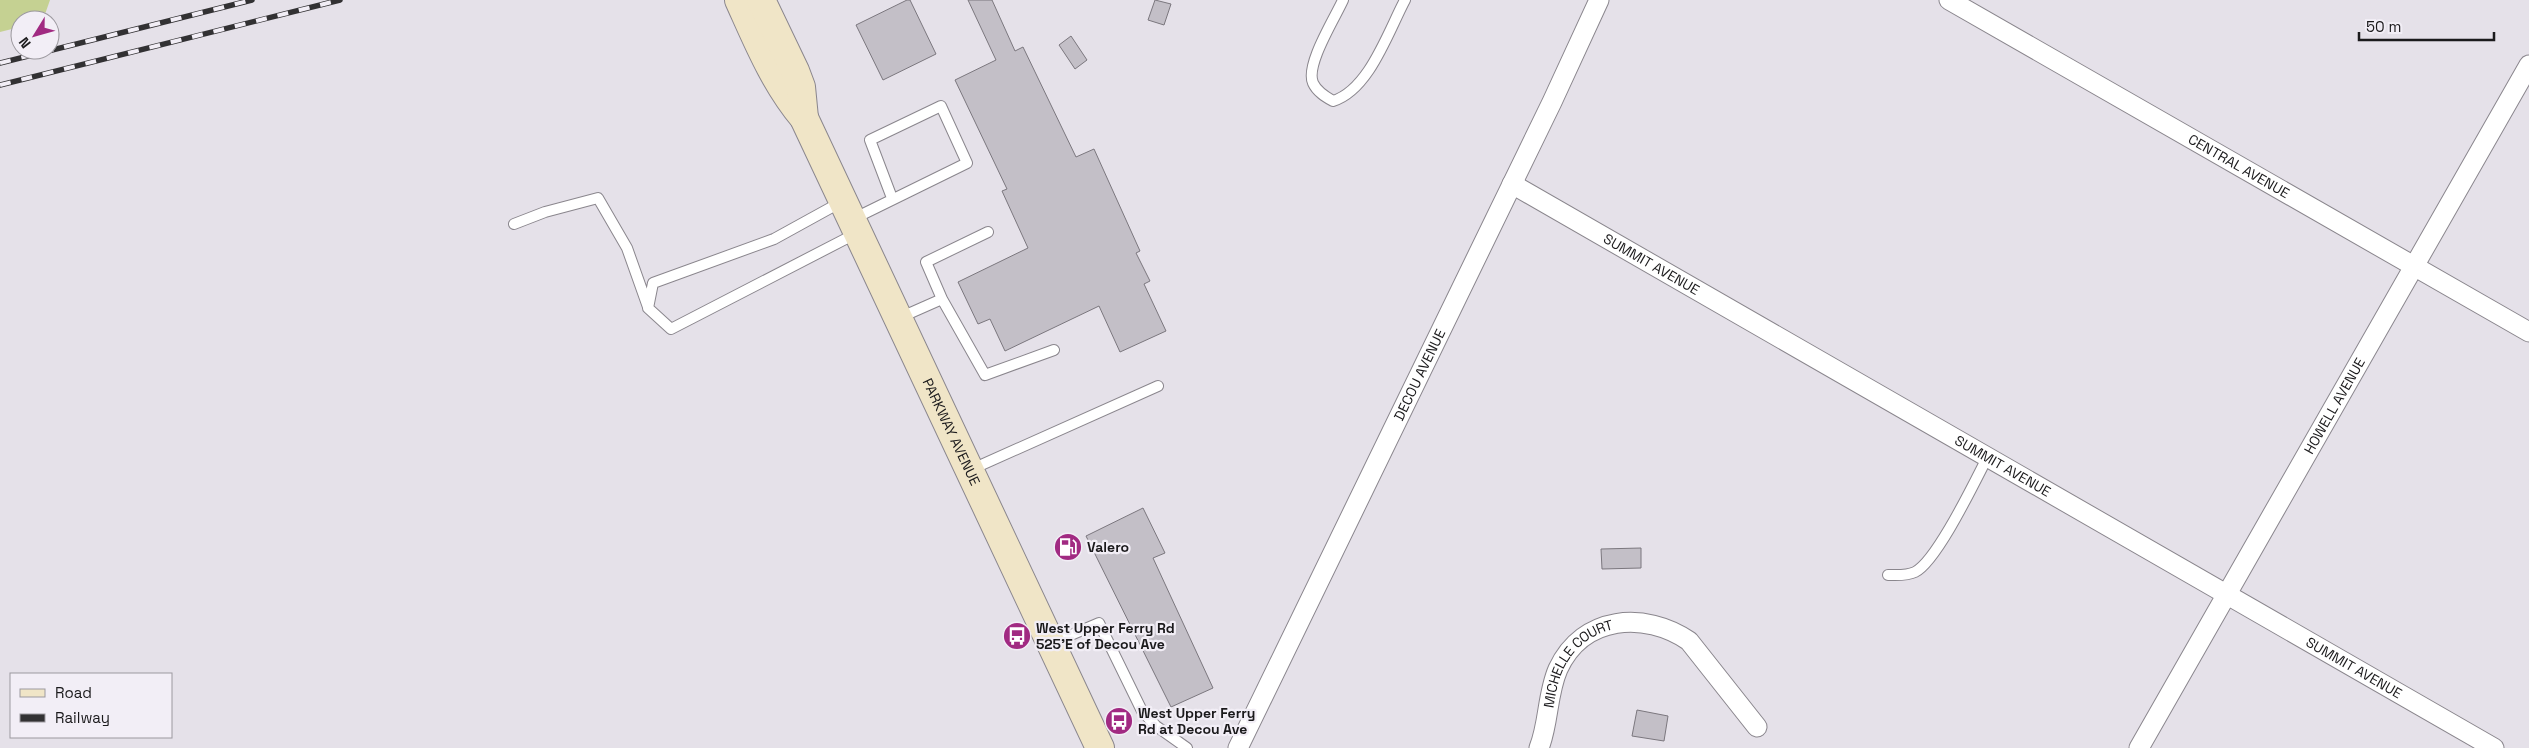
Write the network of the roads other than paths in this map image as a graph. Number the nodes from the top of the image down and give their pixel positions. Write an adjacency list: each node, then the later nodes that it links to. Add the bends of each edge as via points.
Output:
1 (740, 0): 8 (main road, PARKWAY AVENUE, via 772,74)
2 (761, 0): 8 (main road, PARKWAY AVENUE, via 801,87)
3 (1343, 0): 4 (lane, via 1312,66 1313,83 1321,94 1333,101 1346,97 1365,76)
4 (1405, 0)
5 (1599, 0): 9 (street, DECOU AVENUE)
6 (1949, 0): 14 (street, CENTRAL AVENUE)
7 (2529, 65): 14 (street, HOWELL AVENUE)
8 (804, 118): 11 (main road, PARKWAY AVENUE)
9 (1512, 184): 21 (street, SUMMIT AVENUE); 29 (street, DECOU AVENUE)
10 (892, 198): 10 (lane, via 967,163 941,106 870,140); 11 (lane)
11 (852, 217): 16 (lane, via 774,239 653,283); 16 (lane, via 671,329); 17 (main road, PARKWAY AVENUE)
12 (514, 224): 16 (lane, via 598,198 628,248)
13 (988, 232): 15 (lane, via 926,262)
14 (2415, 266): 18 (street, CENTRAL AVENUE); 24 (street, HOWELL AVENUE)
15 (942, 299): 17 (lane); 19 (lane, via 985,375)
16 (648, 308)
17 (898, 318): 22 (main road, PARKWAY AVENUE)
18 (2529, 332)
19 (1054, 350)
20 (1158, 386): 22 (lane)
21 (1988, 456): 23 (lane, via 1925,564 1914,572); 24 (street, SUMMIT AVENUE)
22 (970, 470): 25 (main road, PARKWAY AVENUE)
23 (1888, 575)
24 (2228, 593): 31 (street, HOWELL AVENUE); 32 (street, SUMMIT AVENUE)
25 (1051, 644): 27 (main road, PARKWAY AVENUE); 28 (lane, via 1099,623 1142,711 1156,726)
26 (1758, 727): 30 (street, MICHELLE COURT, via 1690,641 1657,624 1638,621 1600,629 1583,638 1569,652 1552,686 1546,728)
27 (1100, 748)
28 (1187, 748)
29 (1238, 748)
30 (1539, 748)
31 (2139, 748)
32 (2494, 748)

